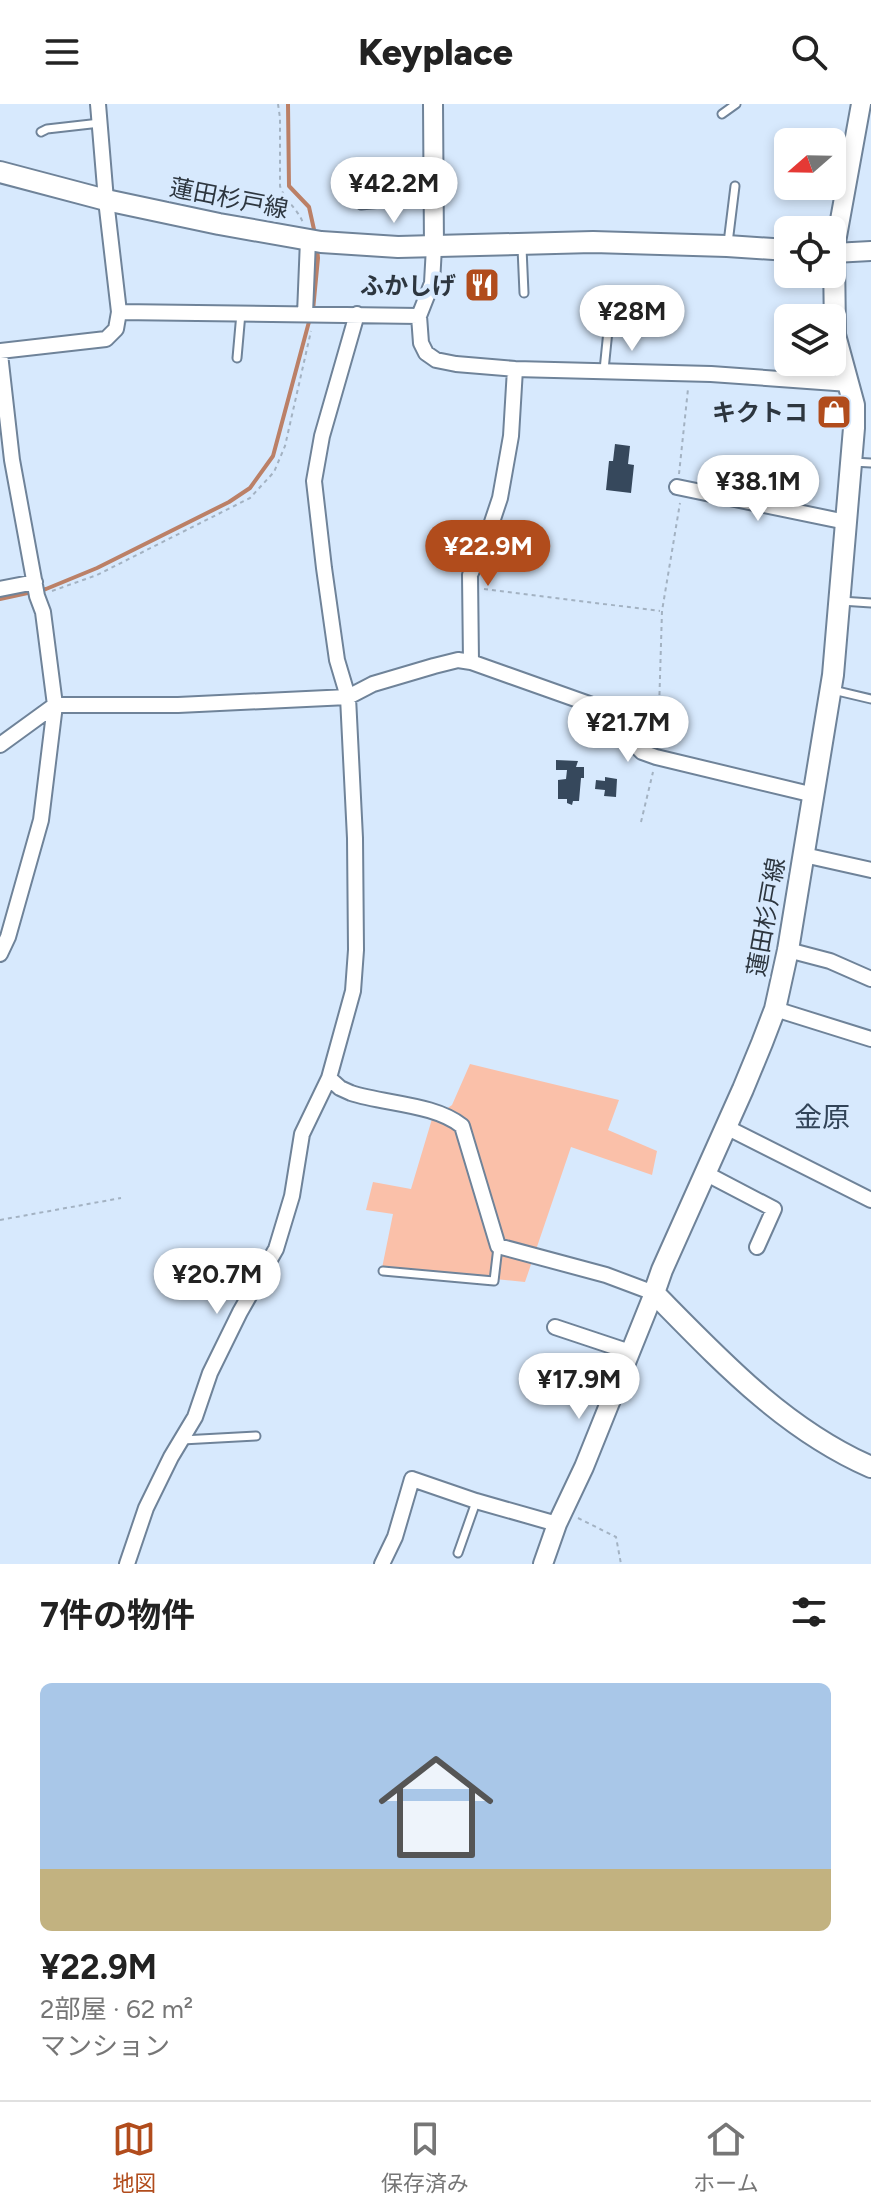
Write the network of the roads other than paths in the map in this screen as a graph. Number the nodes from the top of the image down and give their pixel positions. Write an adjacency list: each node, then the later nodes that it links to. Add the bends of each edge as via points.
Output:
1 (98, 104): 6 (street)
2 (433, 104): 10 (street)
3 (736, 104): 5 (lane)
4 (861, 104): 13 (street)
5 (722, 114)
6 (100, 123): 7 (lane); 11 (street)
7 (41, 132)
8 (0, 172): 11 (main road, 蓮田杉戸線)
9 (735, 186): 16 (lane)
10 (434, 198): 12 (lane); 17 (street)
11 (106, 200): 14 (main road, 蓮田杉戸線); 23 (street)
12 (361, 205)
13 (840, 216)
14 (306, 239): 17 (main road, 蓮田杉戸線); 25 (street)
15 (522, 244): 16 (main road, 蓮田杉戸線); 17 (main road, 蓮田杉戸線); 22 (lane)
16 (727, 246): 18 (main road, 蓮田杉戸線)
17 (434, 247): 27 (street, via 432,283)
18 (774, 249)
19 (871, 251): 20 (street)
20 (846, 252)
21 (834, 288): 33 (main road, 蓮田杉戸線, via 835,335)
22 (524, 293)
23 (119, 312): 24 (street); 29 (street, via 116,329 106,339)
24 (241, 313): 25 (street); 30 (lane)
25 (310, 314): 26 (street)
26 (357, 314): 27 (street); 44 (street, via 314,481 337,660)
27 (419, 316): 31 (street, via 421,343 436,360)
28 (609, 321): 32 (lane)
29 (0, 355): 34 (street)
30 (237, 358)
31 (515, 369): 32 (street); 42 (street, via 500,498 470,575)
32 (604, 371): 33 (street)
33 (849, 384): 35 (main road, 蓮田杉戸線)
34 (6, 460): 39 (street)
35 (861, 463): 37 (main road, 蓮田杉戸線)
36 (680, 488): 37 (street)
37 (846, 522): 40 (main road, 蓮田杉戸線)
38 (0, 589): 39 (street)
39 (36, 589): 46 (street)
40 (839, 600): 41 (lane); 43 (main road, 蓮田杉戸線)
41 (871, 603)
42 (471, 662): 44 (street, via 434,666); 48 (street, via 595,706 642,752)
43 (831, 689): 45 (lane); 48 (main road, 蓮田杉戸線)
44 (348, 697): 46 (street); 56 (street, via 356,950 353,991)
45 (871, 699)
46 (55, 705): 47 (street); 52 (street, via 41,820)
47 (0, 745)
48 (814, 795): 49 (main road, 蓮田杉戸線)
49 (804, 855): 50 (street); 51 (main road, 蓮田杉戸線)
50 (871, 870)
51 (788, 950): 53 (street); 54 (main road, 蓮田杉戸線)
52 (0, 954)
53 (871, 979)
54 (775, 1009): 55 (street); 57 (main road, 蓮田杉戸線)
55 (871, 1039)
56 (329, 1078): 60 (street, via 351,1093 427,1110 462,1126); 67 (street, via 302,1134 276,1249 240,1312)
57 (726, 1127): 58 (main road, 蓮田杉戸線); 59 (street)
58 (705, 1173): 61 (street, via 774,1209); 63 (main road, 蓮田杉戸線)
59 (871, 1200)
60 (498, 1246): 62 (lane, via 494,1281); 63 (street)
61 (757, 1247)
62 (383, 1271)
63 (654, 1293): 65 (street); 68 (main road, via 767,1403)
64 (555, 1327): 65 (street)
65 (630, 1352): 70 (street)
66 (256, 1436): 67 (lane)
67 (181, 1440): 72 (street, via 146,1508)
68 (871, 1467)
69 (476, 1501): 70 (street); 71 (lane); 73 (street, via 412,1479)
70 (560, 1518): 74 (street)
71 (458, 1553)
72 (127, 1564)
73 (382, 1564)
74 (543, 1564)

